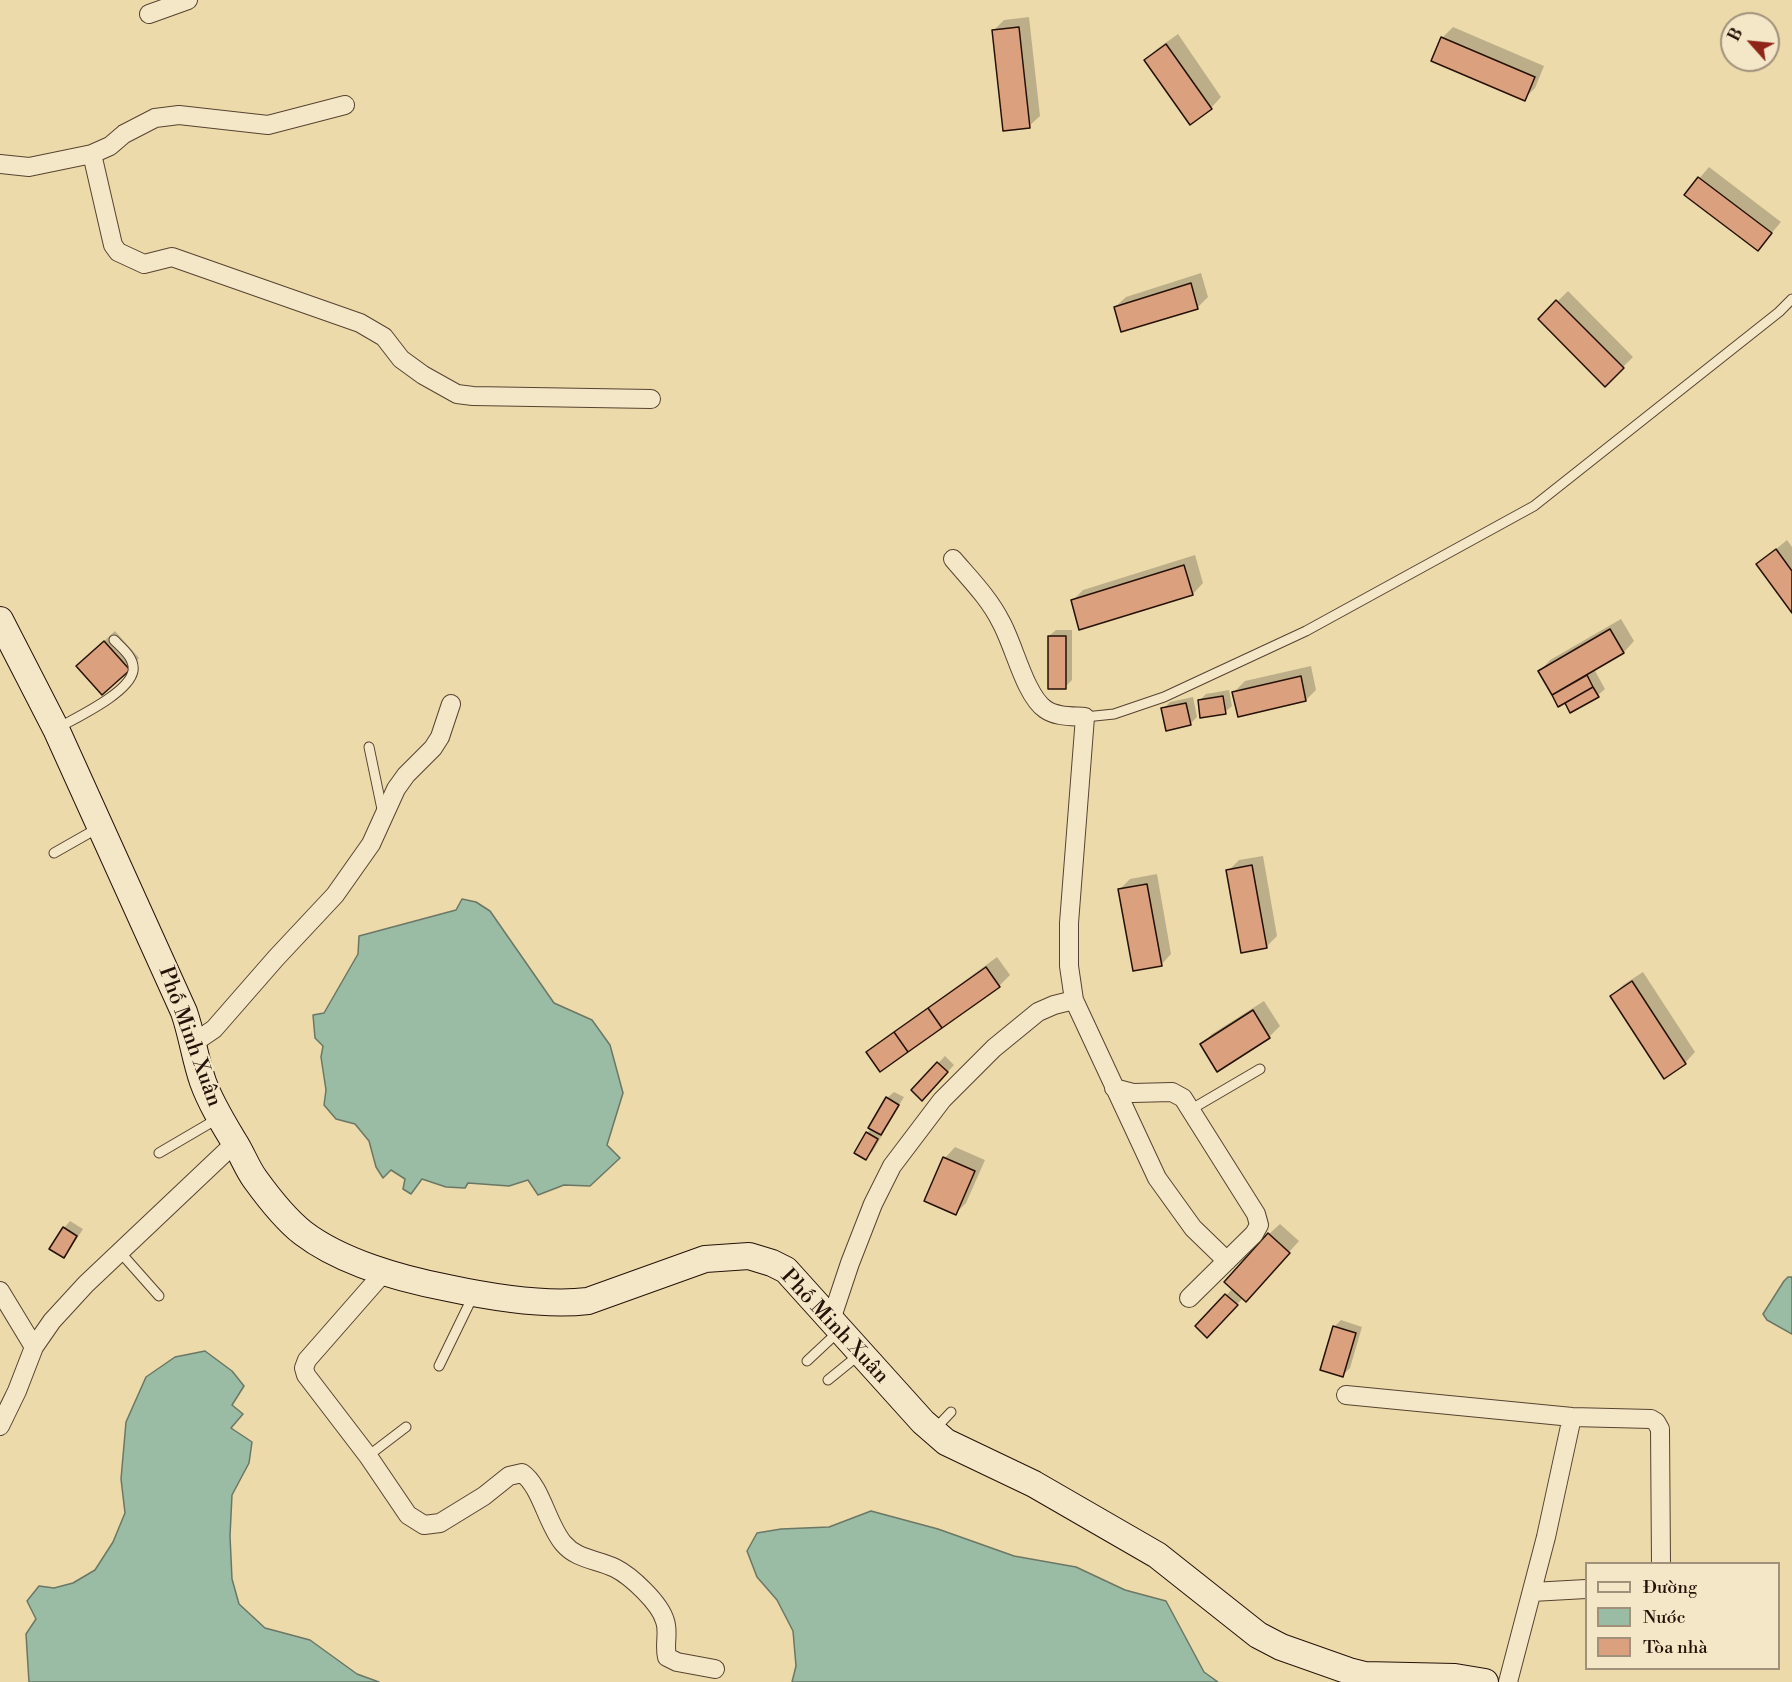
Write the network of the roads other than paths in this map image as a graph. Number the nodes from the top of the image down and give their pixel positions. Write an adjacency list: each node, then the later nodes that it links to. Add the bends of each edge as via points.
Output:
1 (188, 0): 2 (street)
2 (149, 14)
3 (345, 105): 4 (street, via 268,125 179,115 155,118)
4 (92, 154): 5 (street, via 29,167); 7 (street, via 113,245 118,252 144,264 172,257 360,323 384,337 401,359 457,394)
5 (0, 164)
6 (1792, 299): 12 (lane, via 1534,506 1296,636 1164,697 1114,714)
7 (651, 399)
8 (953, 559): 12 (street, via 1002,622 1034,698 1045,710 1058,715)
9 (0, 620): 13 (street, Phố Minh Xuân)
10 (114, 640): 13 (lane, via 131,659 133,670 128,682 116,694)
11 (451, 704): 15 (street, via 436,742 396,789)
12 (1085, 717): 18 (street, via 1069,922)
13 (56, 729): 16 (street, Phố Minh Xuân)
14 (369, 747): 15 (lane)
15 (384, 816): 19 (street, via 371,844 335,895 214,1029)
16 (100, 827): 17 (lane); 19 (street, Phố Minh Xuân, via 184,1012)
17 (54, 853)
18 (1074, 1000): 21 (street); 33 (street, via 1038,1012 994,1048 942,1100 892,1166 850,1263)
19 (192, 1044): 23 (street, Phố Minh Xuân)
20 (1260, 1069): 22 (lane)
21 (1114, 1088): 22 (street, via 1133,1093 1172,1092 1183,1098); 27 (street, via 1157,1178 1193,1228)
22 (1190, 1110): 27 (street, via 1256,1214 1259,1225)
23 (219, 1118): 24 (street, Phố Minh Xuân); 25 (lane)
24 (235, 1143): 26 (street); 28 (street, Phố Minh Xuân, via 253,1177 302,1232 331,1251)
25 (159, 1153)
26 (120, 1252): 31 (lane); 34 (street, via 52,1321)
27 (1227, 1261): 32 (street)
28 (386, 1271): 30 (street, Phố Minh Xuân); 45 (street, via 304,1368)
29 (0, 1291): 34 (street)
30 (474, 1293): 33 (street, Phố Minh Xuân, via 552,1302 588,1301 705,1258 749,1256 786,1270); 37 (lane)
31 (159, 1296)
32 (1189, 1298)
33 (835, 1325): 35 (street, Phố Minh Xuân); 36 (lane)
34 (34, 1347): 42 (street)
35 (860, 1354): 38 (lane); 44 (street, Phố Minh Xuân)
36 (807, 1361)
37 (439, 1366)
38 (828, 1380)
39 (1346, 1395): 41 (street)
40 (951, 1412): 44 (lane)
41 (1572, 1417): 46 (street, via 1656,1422 1660,1429); 48 (street)
42 (0, 1426)
43 (406, 1427): 45 (lane)
44 (933, 1432): 50 (street, Phố Minh Xuân, via 1157,1554 1258,1635 1281,1647 1365,1675 1455,1677)
45 (368, 1456): 49 (street, via 408,1515 424,1525 441,1523 509,1476 522,1473 532,1479 568,1550 616,1569 638,1585 662,1613 667,1657)
46 (1660, 1562)
47 (1585, 1589): 48 (street)
48 (1532, 1592): 51 (street)
49 (715, 1669)
50 (1485, 1682)
51 (1508, 1682)

